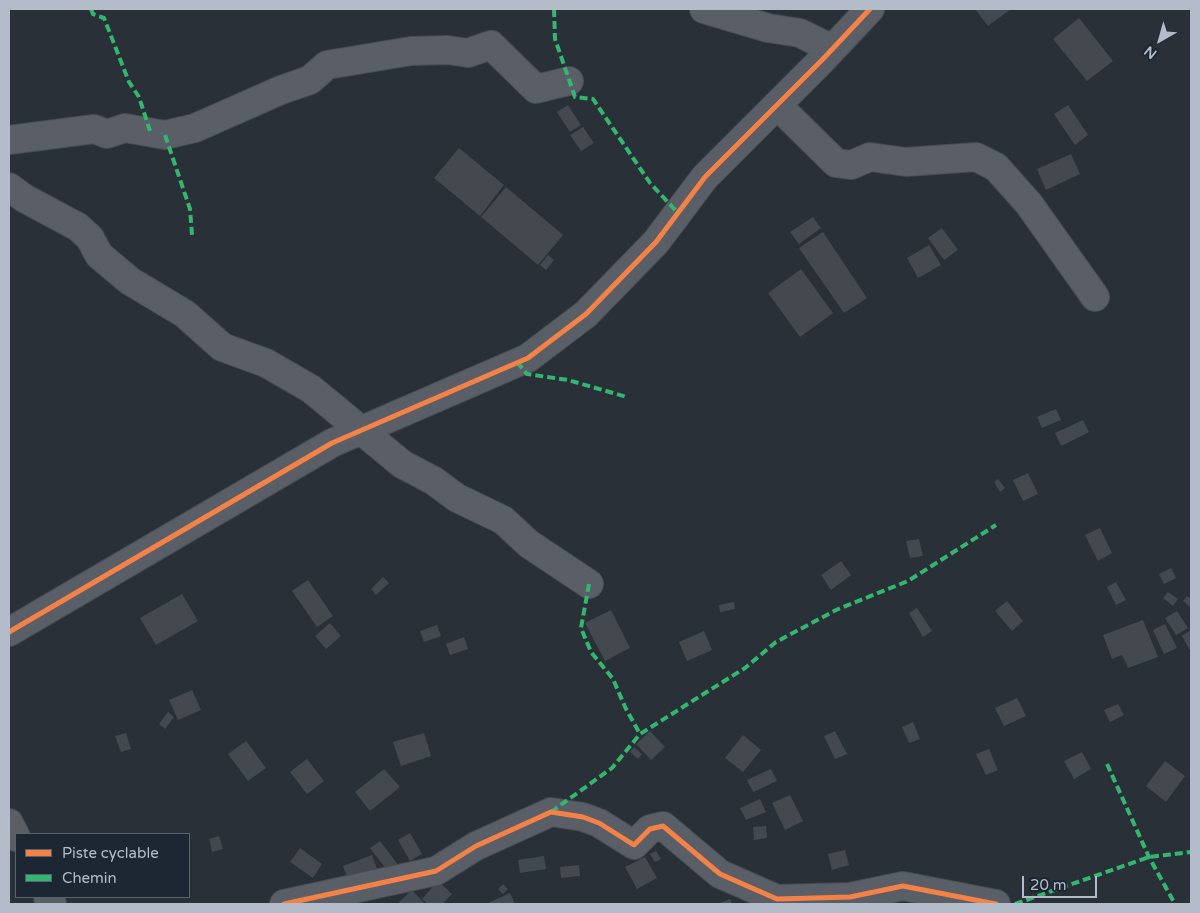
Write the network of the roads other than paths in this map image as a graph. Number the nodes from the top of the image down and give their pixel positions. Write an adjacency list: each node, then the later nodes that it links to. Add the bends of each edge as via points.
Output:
1 (704, 9): 3 (street, via 768,28 800,32)
2 (870, 9): 3 (street)
3 (832, 49): 5 (street)
4 (569, 81): 6 (street, via 536,89 491,45 468,52 411,51 327,65 310,80 195,128 164,135 125,128 107,134 94,129)
5 (777, 105): 8 (street, via 836,163 851,165 870,157 906,162 976,157 996,167 1030,204); 9 (street, via 705,177 656,242 586,314 528,358)
6 (9, 140)
7 (9, 187): 9 (street, via 78,227 90,238 99,255 130,281 185,314 222,347 266,363 311,389 345,419)
8 (1095, 297)
9 (363, 430): 10 (street, via 402,464 457,498 503,520 529,544); 11 (street, via 332,443)
10 (589, 584)
11 (9, 632)
12 (9, 823): 13 (highway)
13 (15, 835)
14 (284, 904): 15 (street, via 436,871 476,846 551,812 599,822 634,845 650,829 663,826 720,874 777,899 850,897 903,886)
15 (996, 904)

